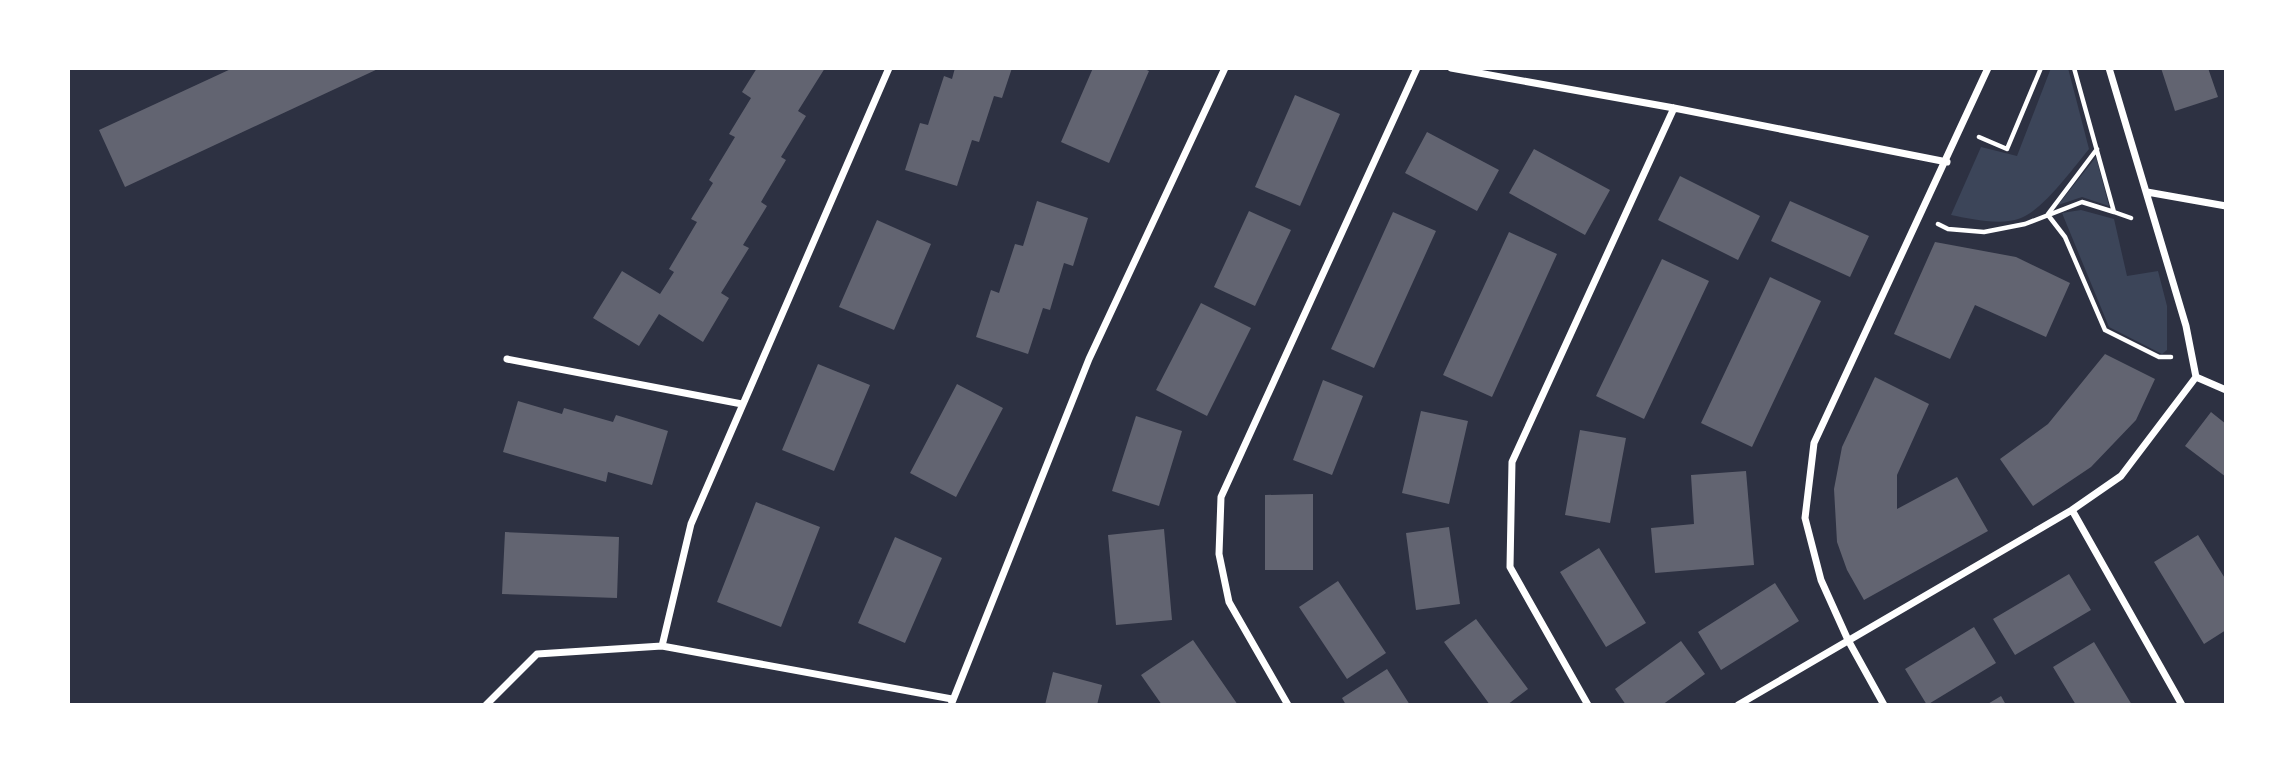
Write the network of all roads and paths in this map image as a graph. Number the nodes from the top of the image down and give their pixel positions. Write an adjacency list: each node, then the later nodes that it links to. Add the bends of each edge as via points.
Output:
1 (888, 68): 23 (street)
2 (1225, 68): 27 (street, via 1089,359)
3 (1417, 68): 29 (street, via 1221,497 1219,554 1229,602)
4 (1451, 68): 9 (street)
5 (1988, 68): 10 (street)
6 (2041, 68): 10 (path, via 2007,149)
7 (2074, 68): 11 (path)
8 (2109, 68): 13 (street)
9 (1674, 108): 12 (street); 30 (street, via 1512,462 1510,567)
10 (1961, 130): 12 (street)
11 (2097, 149): 15 (path); 16 (path)
12 (1947, 162): 17 (street)
13 (2147, 192): 14 (street); 18 (street)
14 (2226, 206)
15 (2114, 212): 16 (path, via 2082,202); 18 (path)
16 (2048, 215): 17 (path, via 1984,232 1948,229); 19 (path, via 2065,237 2105,330 2159,357)
17 (1922, 216): 25 (street, via 1814,443 1805,518 1821,580)
18 (2158, 226): 19 (street)
19 (2193, 356): 21 (street)
20 (507, 359): 23 (street)
21 (2196, 377): 22 (street); 24 (street, via 2121,476)
22 (2226, 390)
23 (743, 404): 26 (street, via 691,524)
24 (2072, 510): 25 (street); 33 (street)
25 (1848, 640): 31 (street); 32 (street)
26 (662, 646): 27 (street); 28 (street, via 537,654)
27 (951, 702)
28 (486, 705)
29 (1288, 705)
30 (1588, 705)
31 (1738, 705)
32 (1884, 705)
33 (2182, 705)

